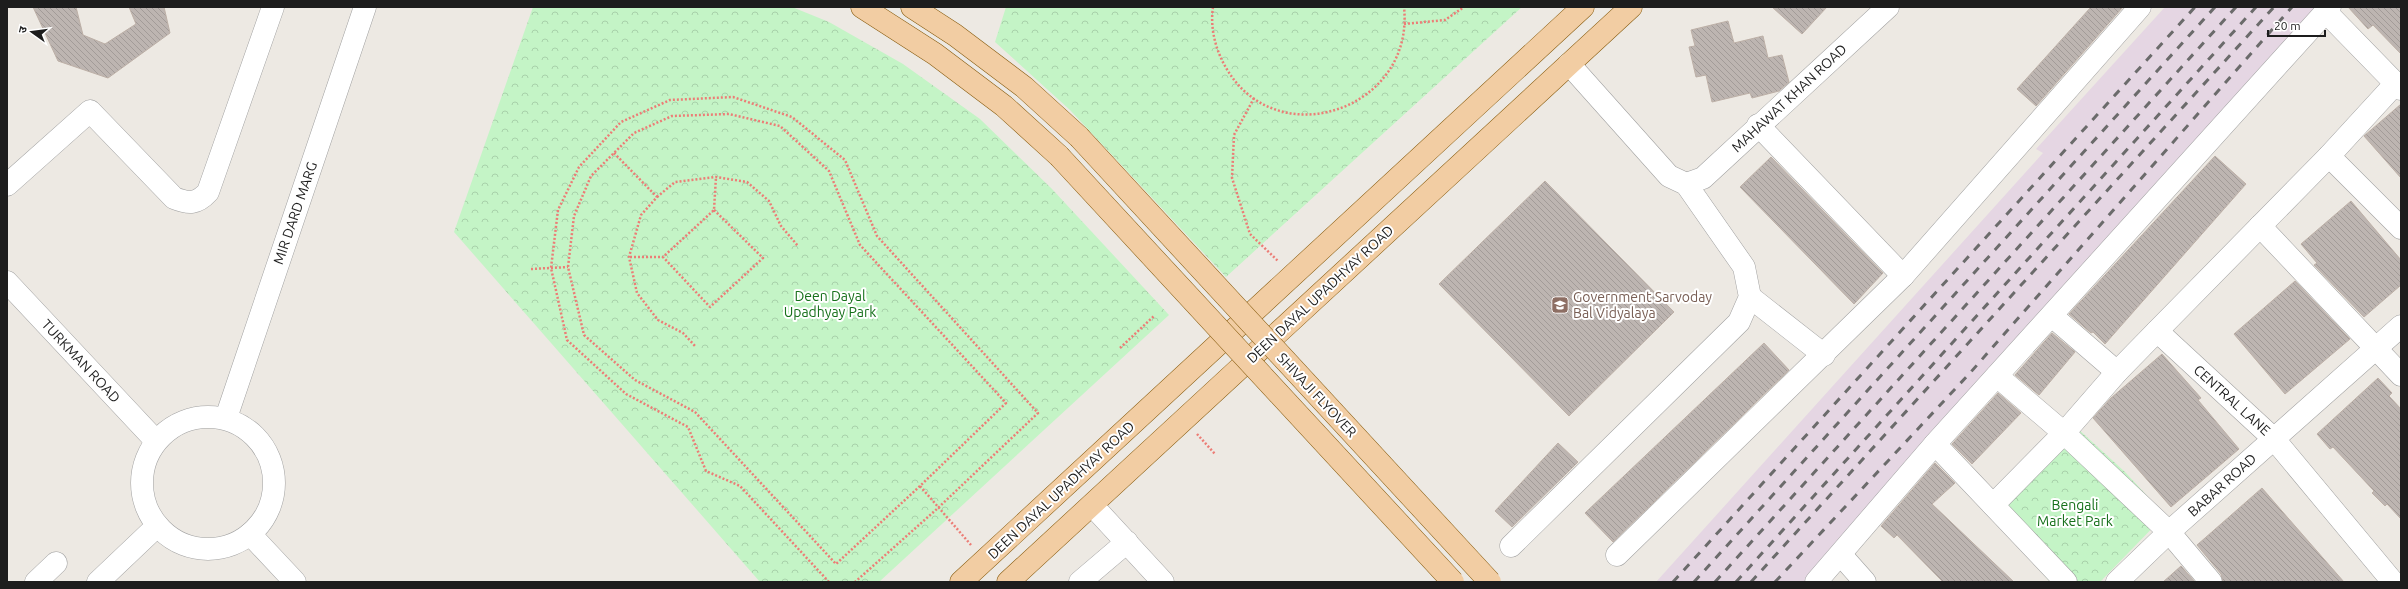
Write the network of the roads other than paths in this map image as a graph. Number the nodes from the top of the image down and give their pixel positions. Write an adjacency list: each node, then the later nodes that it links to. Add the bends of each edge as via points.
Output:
1 (273, 7): 15 (street, via 208,192 199,201 187,204 174,198 90,111)
2 (364, 7): 29 (street, MIR DARD MARG)
3 (862, 7): 52 (main road, SHIVAJI FLYOVER, bridge, via 935,54 992,96 1059,156)
4 (912, 7): 53 (main road, SHIVAJI FLYOVER, bridge, via 955,35 1024,87 1079,137)
5 (1583, 7): 48 (main road, DEEN DAYAL UPADHYAY ROAD)
6 (1631, 7): 10 (main road, DEEN DAYAL UPADHYAY ROAD)
7 (1888, 7): 12 (street, MAHAWAT KHAN ROAD)
8 (2140, 7): 18 (street)
9 (2328, 9): 11 (street); 21 (street)
10 (1569, 64): 14 (street, via 1669,176); 34 (main road, DEEN DAYAL UPADHYAY ROAD)
11 (2398, 86): 13 (street)
12 (1758, 125): 14 (street, MAHAWAT KHAN ROAD, via 1703,178); 18 (street)
13 (2329, 156): 16 (street); 17 (street)
14 (1686, 184): 20 (street, via 1744,268)
15 (7, 185)
16 (2260, 226): 23 (street); 24 (street)
17 (2401, 228)
18 (1903, 276): 25 (street)
19 (7, 282): 32 (street, TURKMAN ROAD)
20 (1750, 297): 25 (street); 40 (street, via 1739,322)
21 (2052, 316): 26 (street); 28 (street)
22 (2401, 326): 24 (street, BABAR ROAD)
23 (2157, 331): 26 (street); 31 (street, CENTRAL LANE)
24 (2376, 348): 27 (street); 31 (street, BABAR ROAD)
25 (1824, 355): 41 (street)
26 (2117, 372): 30 (street)
27 (2401, 375)
28 (1997, 376): 30 (street); 33 (street)
29 (226, 418): 32 (street, via 195,417 173,425); 38 (street, via 247,428 263,445 269,456 274,478 271,502 263,519)
30 (2064, 433): 35 (street); 37 (street)
31 (2274, 439): 37 (street, BABAR ROAD); 58 (street, CENTRAL LANE)
32 (156, 441): 36 (street, via 144,464 141,487 145,506)
33 (1935, 444): 35 (street); 42 (street)
34 (1092, 505): 39 (street); 49 (main road, DEEN DAYAL UPADHYAY ROAD)
35 (1994, 505): 56 (street)
36 (157, 526): 38 (street, via 168,537 189,547 212,549 230,546); 46 (street)
37 (2169, 532): 44 (street, BABAR ROAD); 57 (street)
38 (250, 534): 47 (street)
39 (1127, 542): 50 (street); 51 (street)
40 (1511, 546)
41 (1617, 555)
42 (1841, 555): 54 (street); 55 (street)
43 (56, 563): 45 (street)
44 (2127, 579)
45 (36, 582)
46 (98, 582)
47 (295, 582)
48 (961, 582)
49 (1008, 582)
50 (1080, 582)
51 (1163, 582)
52 (1453, 582)
53 (1490, 582)
54 (1816, 582)
55 (1866, 582)
56 (2066, 582)
57 (2211, 582)
58 (2393, 582)

